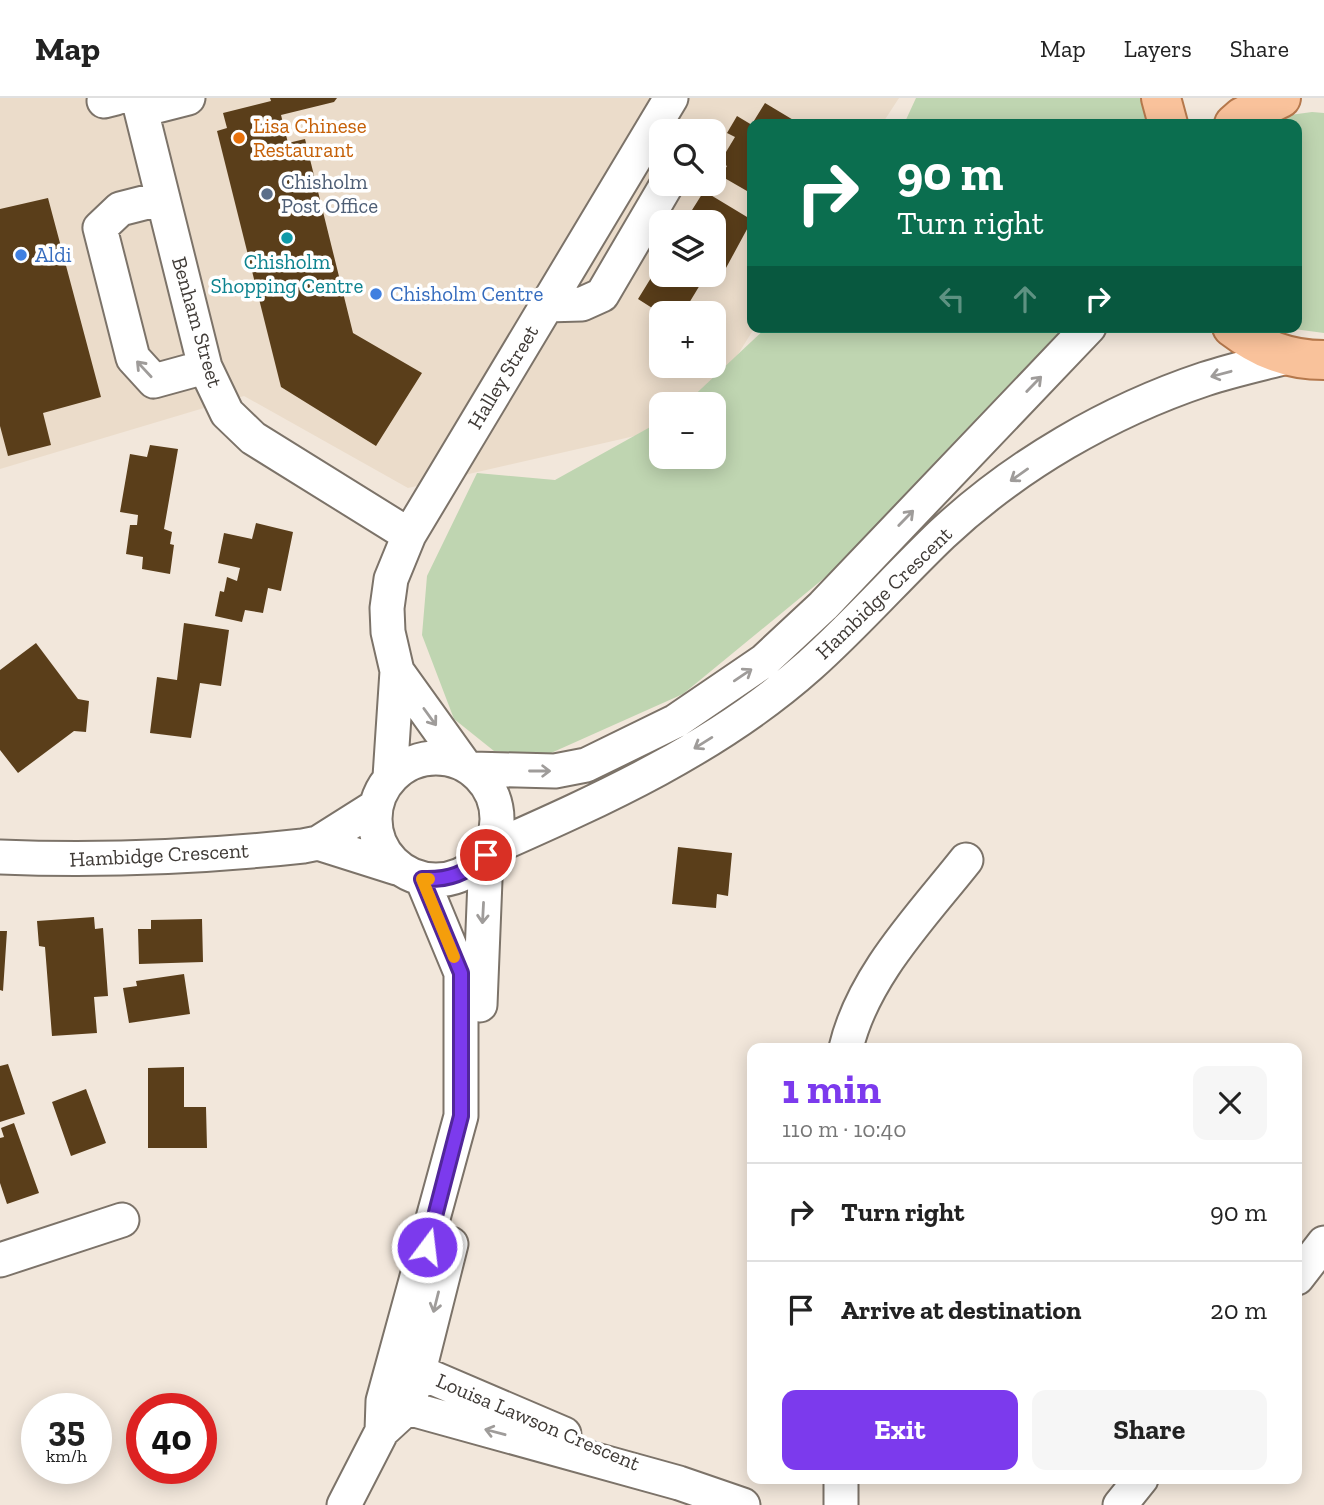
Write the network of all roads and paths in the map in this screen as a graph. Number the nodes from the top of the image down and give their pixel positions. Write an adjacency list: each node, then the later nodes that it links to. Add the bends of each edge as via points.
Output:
1 (188, 98): 5 (street)
2 (671, 98): 6 (street, Halley Street)
3 (1161, 98): 7 (main road)
4 (1281, 98): 8 (main road)
5 (125, 102): 11 (street, Benham Street)
6 (664, 119)
7 (1167, 119)
8 (1242, 119)
9 (649, 159): 12 (street, Halley Street)
10 (660, 196): 12 (street, via 602,295 582,304)
11 (163, 198): 16 (street, Benham Street); 16 (street, one-way to 11, via 155,381 133,358 100,228 120,209)
12 (547, 305): 17 (street, Halley Street)
13 (1083, 333): 19 (street, Hambidge Crescent, one-way to 13, via 555,771 586,765 676,721 764,661 823,606)
14 (1240, 333): 15 (main road, via 1255,344)
15 (1309, 363): 23 (street, Hambidge Crescent, one-way to 23, via 1208,378 1086,431 968,512 810,665 732,725 626,788)
16 (205, 367): 17 (street, Benham Street, via 227,414 253,438)
17 (409, 535): 18 (street, Halley Street, via 391,579 387,632)
18 (397, 671): 19 (street, Halley Street, one-way to 19); 20 (street, Halley Street)
19 (468, 766): 20 (street, via 437,757 412,762); 23 (street, via 487,785 496,806 497,828)
20 (390, 777): 21 (street)
21 (375, 807): 22 (street, Hambidge Crescent); 26 (street, via 375,831 385,853)
22 (310, 845): 24 (street, Hambidge Crescent, via 62,860); 26 (street, Hambidge Crescent)
23 (488, 852): 26 (street, via 468,871 446,880); 27 (street, one-way to 27)
24 (0, 857)
25 (966, 860): 28 (street, via 890,956)
26 (410, 874): 27 (street, via 461,973)
27 (471, 1029): 33 (street, via 461,1116)
28 (848, 1043)
29 (122, 1220): 31 (street)
30 (1324, 1244): 32 (street)
31 (0, 1260)
32 (1302, 1272)
33 (408, 1366): 34 (street); 37 (street, Louisa Lawson Crescent)
34 (391, 1413): 37 (street, Louisa Lawson Crescent, one-way to 34); 38 (street)
35 (841, 1484): 40 (street)
36 (1137, 1484): 41 (street)
37 (678, 1494): 39 (street, Louisa Lawson Crescent)
38 (344, 1505)
39 (743, 1505)
40 (841, 1505)
41 (1120, 1505)

